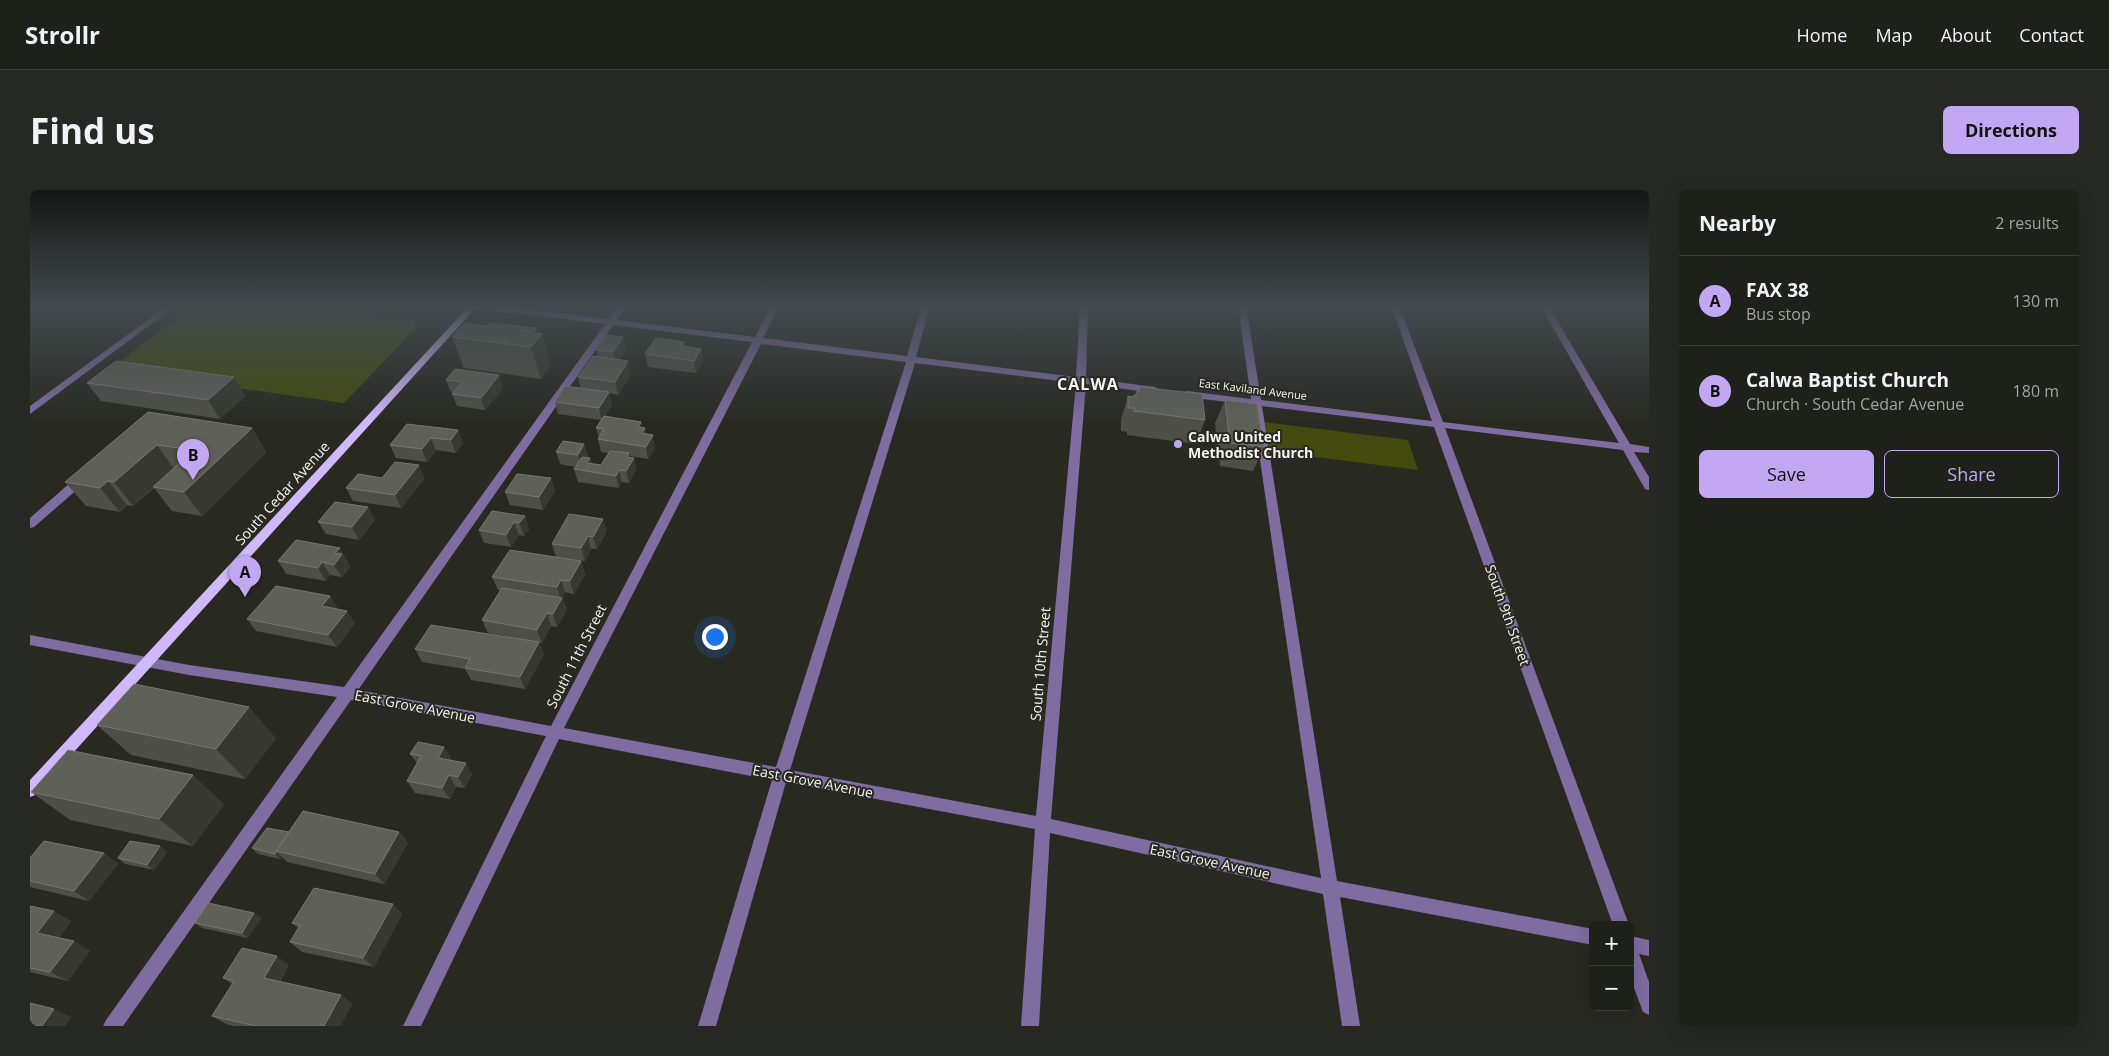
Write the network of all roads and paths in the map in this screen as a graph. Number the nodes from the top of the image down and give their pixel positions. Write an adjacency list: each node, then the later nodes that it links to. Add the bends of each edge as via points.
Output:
1 (120, 344): 14 (street)
2 (438, 344): 22 (main road, South Cedar Avenue)
3 (595, 344): 23 (street)
4 (756, 344): 24 (street, South 11th Street)
5 (782, 344): 11 (street, East Kaviland Avenue)
6 (915, 344): 11 (street)
7 (1082, 344): 12 (street, South 10th Street)
8 (1248, 344): 13 (street)
9 (1409, 344): 15 (street, South 9th Street)
10 (1567, 344): 16 (street)
11 (910, 360): 12 (street, East Kaviland Avenue); 25 (street)
12 (1081, 381): 13 (street, East Kaviland Avenue); 27 (street, South 10th Street)
13 (1258, 403): 15 (street, East Kaviland Avenue); 28 (street)
14 (30, 412)
15 (1438, 424): 16 (street, East Kaviland Avenue); 29 (street, South 9th Street)
16 (1626, 447): 17 (street, East Kaviland Avenue); 19 (street)
17 (1649, 450)
18 (89, 474): 20 (street)
19 (1649, 486)
20 (30, 524)
21 (30, 640): 22 (street, East Grove Avenue)
22 (148, 662): 23 (street, East Grove Avenue); 26 (main road, South Cedar Avenue)
23 (346, 694): 24 (street, East Grove Avenue); 35 (street)
24 (555, 732): 25 (street, East Grove Avenue); 36 (street, South 11th Street)
25 (781, 775): 27 (street, East Grove Avenue); 37 (street)
26 (30, 790)
27 (1043, 824): 28 (street, East Grove Avenue); 38 (street, South 10th Street)
28 (1332, 888): 30 (street, East Grove Avenue); 39 (street)
29 (1620, 921)
30 (1589, 936)
31 (1634, 945): 32 (street)
32 (1649, 948)
33 (1634, 963): 34 (street)
34 (1649, 1006)
35 (112, 1026)
36 (412, 1026)
37 (707, 1026)
38 (1030, 1026)
39 (1351, 1026)

